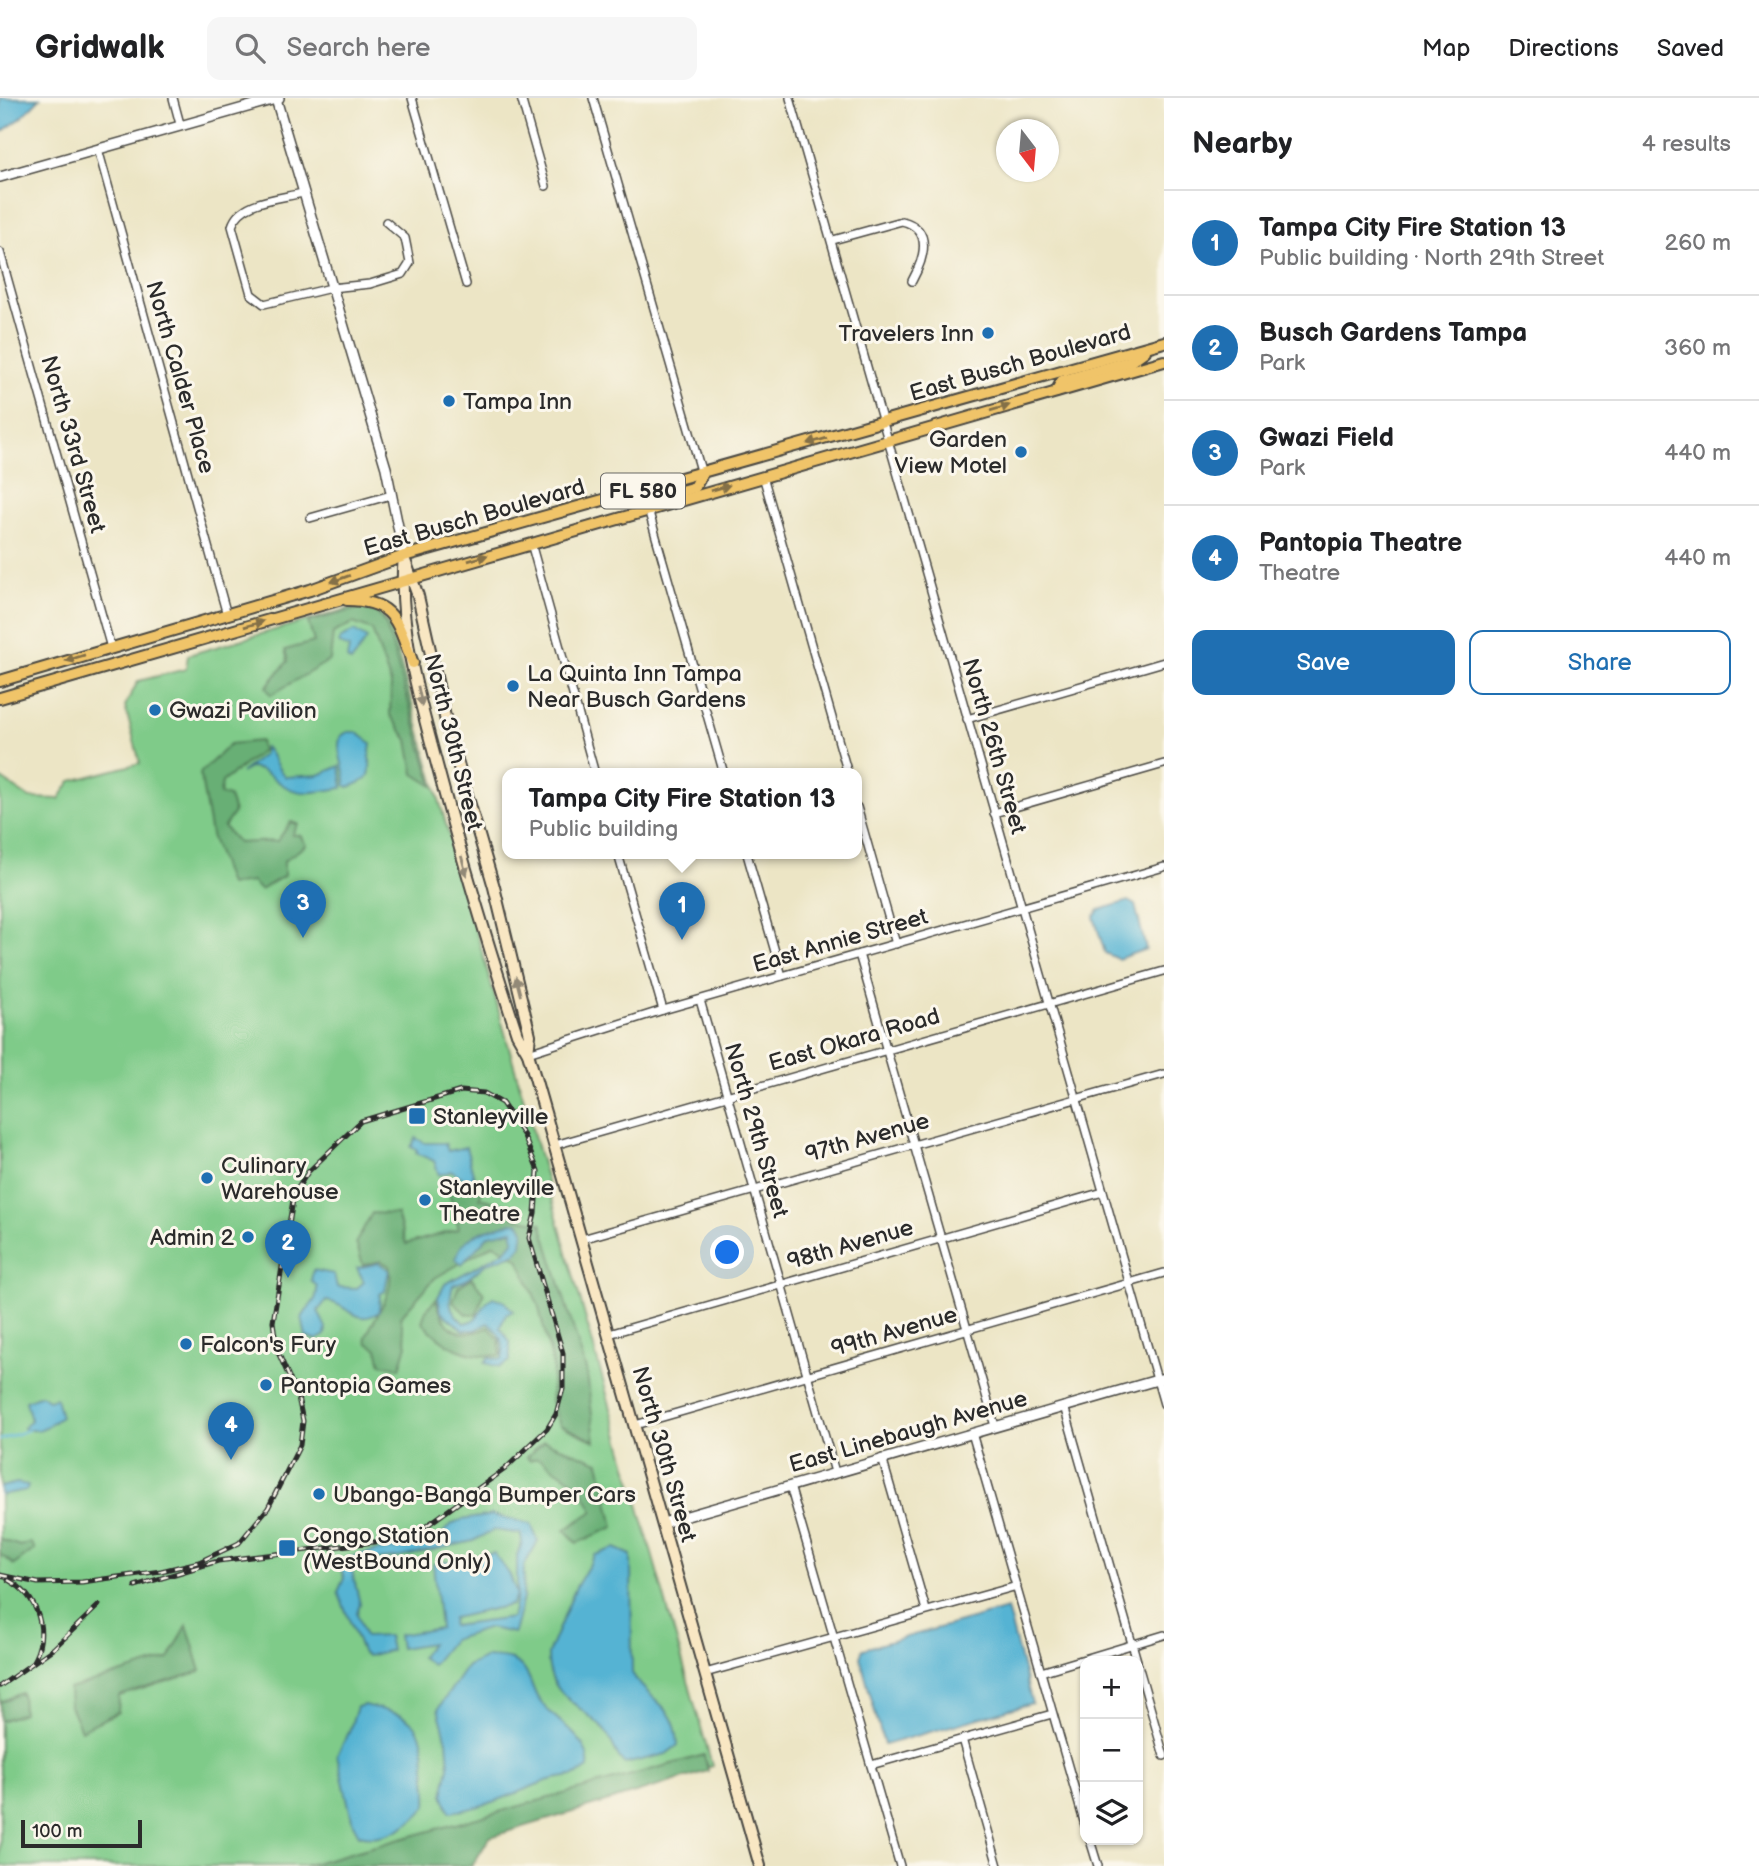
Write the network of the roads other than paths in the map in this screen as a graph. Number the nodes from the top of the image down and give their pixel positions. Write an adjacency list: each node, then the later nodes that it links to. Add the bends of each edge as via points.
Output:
1 (173, 98): 7 (street)
2 (277, 98): 7 (street); 11 (street, North 30th Street)
3 (412, 98): 16 (street)
4 (521, 98): 10 (street)
5 (593, 98): 23 (street)
6 (790, 98): 13 (street, North 26th Street)
7 (180, 124): 8 (street)
8 (98, 149): 9 (street); 32 (street, North Calder Place)
9 (0, 177)
10 (546, 186)
11 (302, 193): 17 (street, North 30th Street); 17 (street, via 238,213 232,226 241,261 251,293 264,304)
12 (386, 222): 17 (street, via 405,238 410,263 403,274 370,284)
13 (833, 240): 15 (street, via 902,221 913,224 921,232 926,251); 21 (street, North 26th Street)
14 (0, 252): 33 (street, North 33rd Street)
15 (912, 281)
16 (466, 284)
17 (331, 288): 25 (street, North 30th Street)
18 (1158, 344): 20 (main road, via 1131,361 1062,381); 21 (main road, East Busch Boulevard / FL 580)
19 (1164, 361): 20 (main road, East Busch Boulevard / FL 580)
20 (1056, 392): 22 (main road, East Busch Boulevard / FL 580, one-way to 20)
21 (882, 423): 22 (street, North 26th Street); 23 (main road, East Busch Boulevard / FL 580, one-way to 23)
22 (887, 441): 24 (main road, East Busch Boulevard / FL 580); 39 (street, North 26th Street)
23 (702, 474): 26 (main road, via 695,487 651,500); 29 (main road, East Busch Boulevard / FL 580)
24 (764, 476): 26 (main road, East Busch Boulevard / FL 580, one-way to 24); 43 (street)
25 (391, 495): 27 (street); 29 (street, North 30th Street)
26 (648, 509): 28 (main road, East Busch Boulevard / FL 580); 42 (street)
27 (310, 518)
28 (531, 542): 30 (main road, East Busch Boulevard / FL 580, one-way to 28); 41 (street)
29 (404, 556): 30 (main road, North 30th Street); 32 (main road, East Busch Boulevard / FL 580, one-way to 32)
30 (407, 579): 31 (main road, East Busch Boulevard / FL 580); 36 (main road, North 30th Street, via 401,599); 58 (main road, North 30th Street, one-way to 30, via 530,1035 500,914)
31 (337, 600): 34 (main road, East Busch Boulevard / FL 580, one-way to 31); 36 (main road, via 380,604 392,615)
32 (227, 615): 33 (main road, East Busch Boulevard / FL 580); 34 (main road, via 220,627)
33 (111, 648): 37 (main road, East Busch Boulevard / FL 580, one-way to 37)
34 (146, 655): 38 (main road, East Busch Boulevard / FL 580)
35 (1164, 662): 39 (street)
36 (412, 663): 58 (main road, North 30th Street, one-way to 58, via 471,894 517,1034)
37 (0, 681)
38 (0, 698)
39 (967, 719): 44 (street, North 26th Street)
40 (1164, 764): 44 (street)
41 (594, 768)
42 (722, 768)
43 (846, 768)
44 (994, 813): 49 (street, North 26th Street)
45 (862, 825): 50 (street)
46 (619, 859): 56 (street)
47 (748, 859): 53 (street)
48 (1164, 867): 49 (street, East Annie Street)
49 (1021, 908): 50 (street, East Annie Street); 55 (street, North 26th Street)
50 (896, 944): 51 (street, East Annie Street)
51 (859, 954): 53 (street, East Annie Street); 57 (street)
52 (1164, 971): 55 (street, East Okara Road)
53 (782, 976): 54 (street, East Annie Street)
54 (700, 1000): 56 (street, East Annie Street); 60 (street, North 29th Street)
55 (1049, 1004): 57 (street, East Okara Road); 61 (street, North 26th Street)
56 (663, 1010): 58 (street, East Annie Street)
57 (887, 1049): 60 (street, East Okara Road); 62 (street)
58 (528, 1053): 63 (main road, North 30th Street)
59 (1164, 1074): 61 (street, 97th Avenue)
60 (726, 1095): 63 (street, East Okara Road); 64 (street, North 29th Street)
61 (1075, 1100): 62 (street, 97th Avenue); 65 (street, North 26th Street)
62 (914, 1144): 64 (street, 97th Avenue); 66 (street)
63 (555, 1145): 67 (main road, North 30th Street)
64 (754, 1189): 67 (street, 97th Avenue); 70 (street, North 29th Street)
65 (1102, 1192): 66 (street, 98th Avenue); 69 (street, North 26th Street)
66 (941, 1238): 70 (street, 98th Avenue); 71 (street)
67 (582, 1239): 72 (main road, North 30th Street)
68 (1164, 1273): 69 (street, 99th Avenue)
69 (1130, 1282): 71 (street, 99th Avenue); 74 (street, North 26th Street)
70 (781, 1284): 72 (street, 98th Avenue); 73 (street, North 29th Street)
71 (968, 1330): 73 (street, 99th Avenue); 78 (street)
72 (609, 1334): 77 (main road, North 30th Street)
73 (807, 1376): 77 (street, 99th Avenue); 81 (street, North 29th Street)
74 (1161, 1379): 75 (street, North 26th Street); 76 (street, East Linebaugh Avenue)
75 (1164, 1404)
76 (1064, 1406): 78 (street, East Linebaugh Avenue); 88 (street)
77 (635, 1425): 83 (main road, North 30th Street)
78 (995, 1426): 79 (street, East Linebaugh Avenue)
79 (972, 1433): 80 (street, East Linebaugh Avenue); 84 (street)
80 (882, 1458): 81 (street, East Linebaugh Avenue); 85 (street)
81 (835, 1472): 82 (street, East Linebaugh Avenue)
82 (790, 1486): 83 (street, East Linebaugh Avenue); 87 (street)
83 (663, 1523): 91 (main road, North 30th Street)
84 (1017, 1586): 85 (street); 90 (street)
85 (926, 1611): 87 (street)
86 (1164, 1635): 88 (street)
87 (834, 1637): 91 (street); 96 (street)
88 (1132, 1644): 89 (street); 90 (street)
89 (1135, 1656)
90 (1041, 1672): 93 (street)
91 (705, 1673): 99 (main road, North 30th Street)
92 (1143, 1684): 95 (street)
93 (1052, 1714): 94 (street); 97 (street)
94 (962, 1739): 96 (street); 101 (street)
95 (1164, 1756)
96 (871, 1765): 100 (street)
97 (1080, 1808)
98 (1092, 1845): 102 (street)
99 (760, 1866)
100 (900, 1866)
101 (998, 1866)
102 (1098, 1866)

